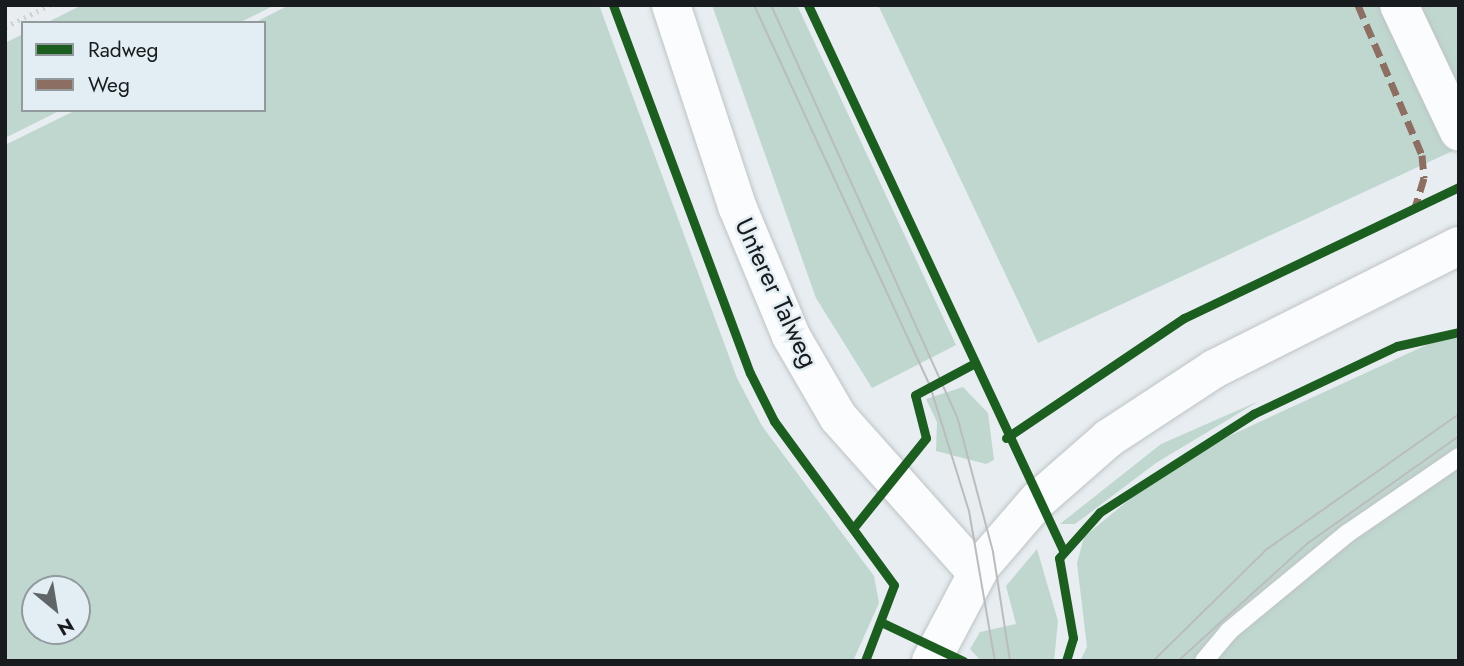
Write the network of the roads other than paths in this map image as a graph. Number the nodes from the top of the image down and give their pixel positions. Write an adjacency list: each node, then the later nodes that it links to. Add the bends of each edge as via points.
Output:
1 (671, 5): 6 (street, Unterer Talweg, via 737,206 791,336 838,417)
2 (1399, 5): 3 (street)
3 (1459, 132)
4 (1459, 246): 6 (street, via 1157,404 1037,501)
5 (1459, 457): 8 (lane, via 1348,533 1229,631)
6 (977, 573): 7 (street)
7 (931, 661)
8 (1204, 661)

